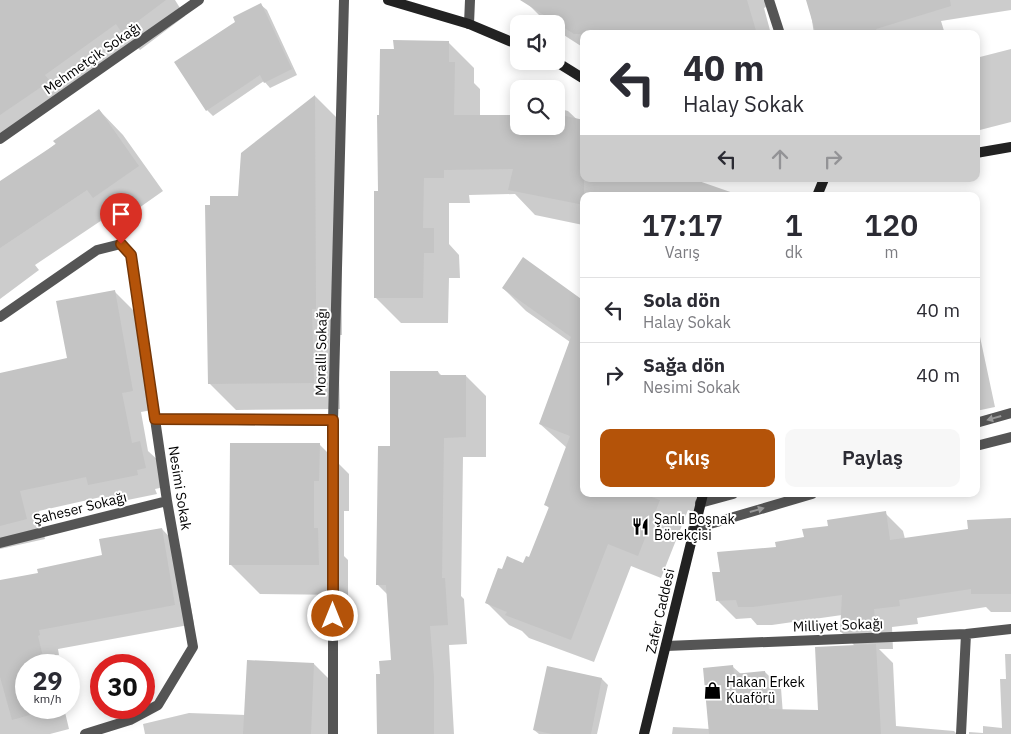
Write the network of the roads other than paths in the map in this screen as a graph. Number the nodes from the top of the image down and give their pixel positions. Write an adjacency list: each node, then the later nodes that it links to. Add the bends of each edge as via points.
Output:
1 (199, 0): 11 (street, Mehmetçik Sokağı)
2 (344, 0): 17 (street, Moralli Sokağı)
3 (388, 0): 6 (street)
4 (470, 0): 6 (street)
5 (770, 0): 7 (street)
6 (469, 24): 8 (street)
7 (779, 30)
8 (510, 41)
9 (565, 67): 10 (street)
10 (580, 76)
11 (0, 139)
12 (1011, 147): 13 (street)
13 (980, 152)
14 (0, 317): 16 (street, Nesimi Sokak, via 97,250 121,244 131,255)
15 (1011, 413): 18 (street, one-way to 18)
16 (155, 419): 17 (street); 23 (street, Nesimi Sokak)
17 (333, 420): 30 (street, Moralli Sokağı)
18 (980, 422)
19 (1011, 437): 20 (street)
20 (980, 445)
21 (802, 497): 24 (street, one-way to 21)
22 (701, 498): 24 (street, Zafer Caddesi)
23 (167, 501): 25 (street, Şaheser Sokağı); 29 (street, Nesimi Sokak, via 194,647 158,705 130,720)
24 (693, 529): 28 (street, Zafer Caddesi)
25 (0, 542)
26 (1011, 629): 27 (street, Milliyet Sokağı)
27 (966, 634): 28 (street, Milliyet Sokağı); 32 (street)
28 (666, 646): 31 (street, Zafer Caddesi)
29 (85, 734)
30 (333, 734)
31 (644, 734)
32 (961, 734)

